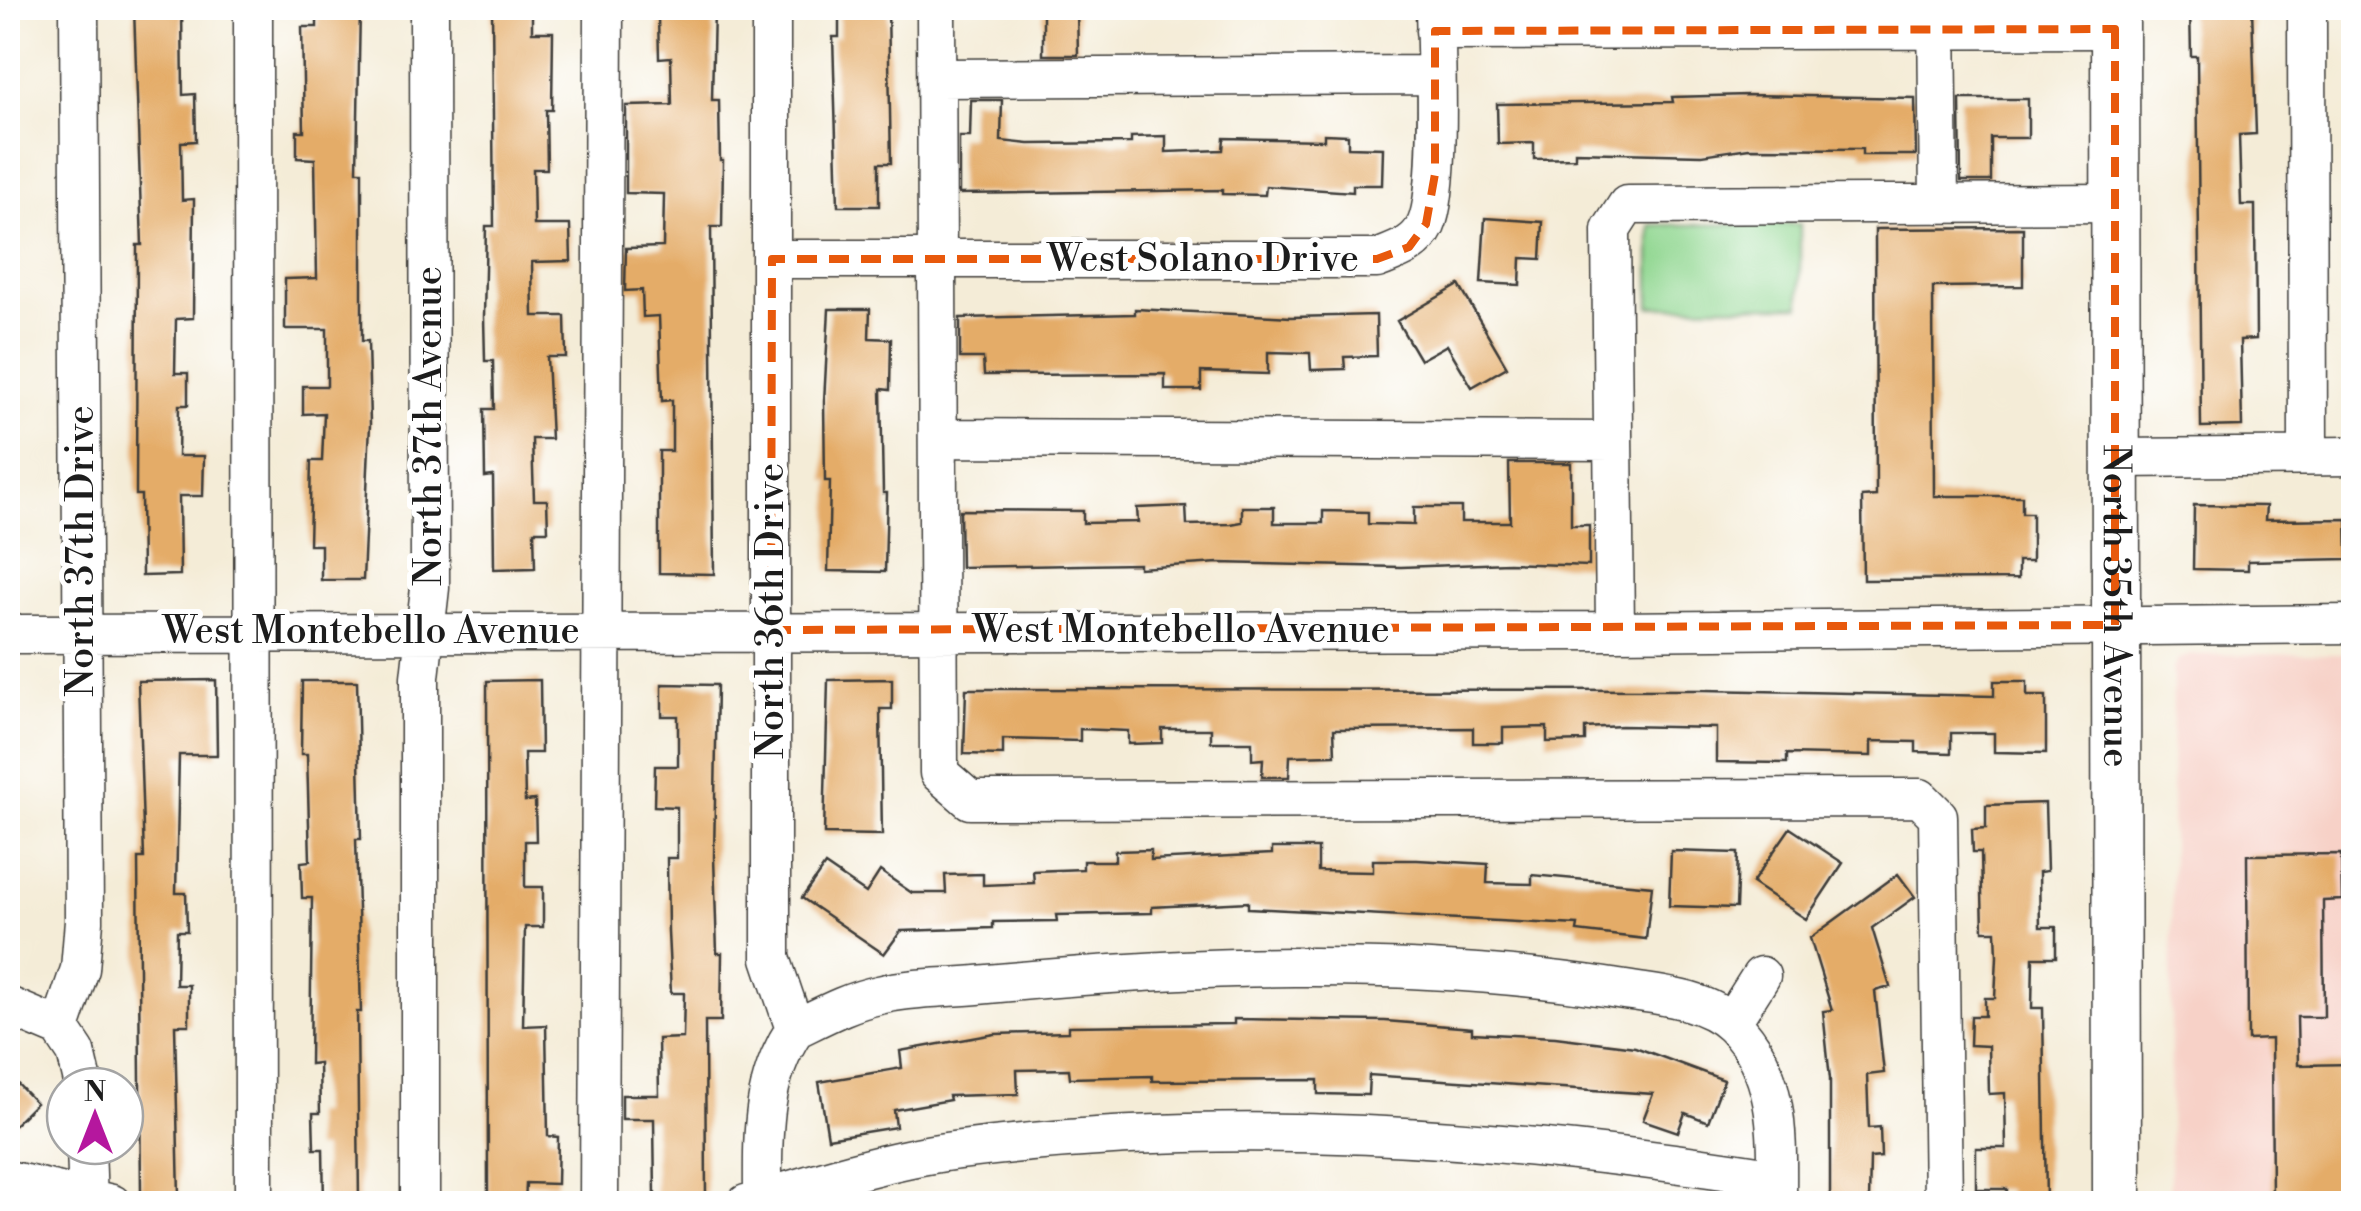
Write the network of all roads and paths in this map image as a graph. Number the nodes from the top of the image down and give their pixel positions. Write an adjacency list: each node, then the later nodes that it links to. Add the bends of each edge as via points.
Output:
1 (79, 8): 32 (street, North 37th Drive)
2 (254, 8): 30 (street)
3 (429, 8): 26 (street, North 37th Avenue)
4 (604, 8): 27 (street)
5 (771, 8): 17 (street, North 36th Drive)
6 (936, 8): 14 (street)
7 (2307, 8): 21 (street)
8 (1937, 18): 9 (street); 12 (street); 16 (street)
9 (2115, 18): 15 (main road, North 35th Avenue)
10 (1435, 19): 11 (street); 13 (street, West Solano Drive)
11 (1597, 19): 12 (street)
12 (1765, 19)
13 (1434, 74): 14 (street); 18 (street, West Solano Drive, via 1435,174 1426,224 1410,247 1377,259)
14 (936, 78): 18 (street)
15 (2114, 203): 16 (street); 23 (main road, North 35th Avenue)
16 (1940, 204): 20 (street, via 1627,205 1611,230)
17 (772, 259): 18 (street, West Solano Drive); 28 (street, North 36th Drive)
18 (939, 260): 19 (street)
19 (939, 438): 20 (street); 29 (street)
20 (1613, 441): 31 (street)
21 (2308, 456): 22 (street); 23 (street)
22 (2354, 456)
23 (2115, 458): 25 (main road, North 35th Avenue)
24 (2354, 624): 25 (street, West Montebello Avenue)
25 (2115, 625): 31 (street, West Montebello Avenue); 49 (main road, North 35th Avenue)
26 (425, 630): 27 (street, West Montebello Avenue); 30 (street, West Montebello Avenue); 46 (street, North 37th Avenue)
27 (601, 630): 28 (street, West Montebello Avenue); 47 (street)
28 (771, 630): 29 (street, West Montebello Avenue); 38 (street, North 36th Drive, via 771,958)
29 (939, 630): 31 (street, West Montebello Avenue); 48 (street, via 939,773 970,800 1920,798 1938,816)
30 (251, 631): 32 (street, West Montebello Avenue); 45 (street)
31 (1614, 631)
32 (81, 632): 33 (street, West Montebello Avenue); 37 (street, North 37th Drive, via 84,921 80,969)
33 (8, 634)
34 (1761, 976): 36 (street)
35 (8, 1006): 37 (street)
36 (1731, 1023): 38 (street, via 1673,998 1554,980 1302,964 1146,969 880,994); 42 (street, via 1768,1081)
37 (60, 1028): 39 (street)
38 (795, 1029): 44 (street, via 777,1056 764,1106)
39 (79, 1066)
40 (90, 1166): 43 (street)
41 (8, 1180): 43 (street)
42 (1777, 1191): 44 (street, via 1610,1154 1381,1134 1184,1131 948,1151)
43 (96, 1202)
44 (757, 1202)
45 (254, 1204)
46 (420, 1204)
47 (599, 1204)
48 (1942, 1204)
49 (2117, 1204)

